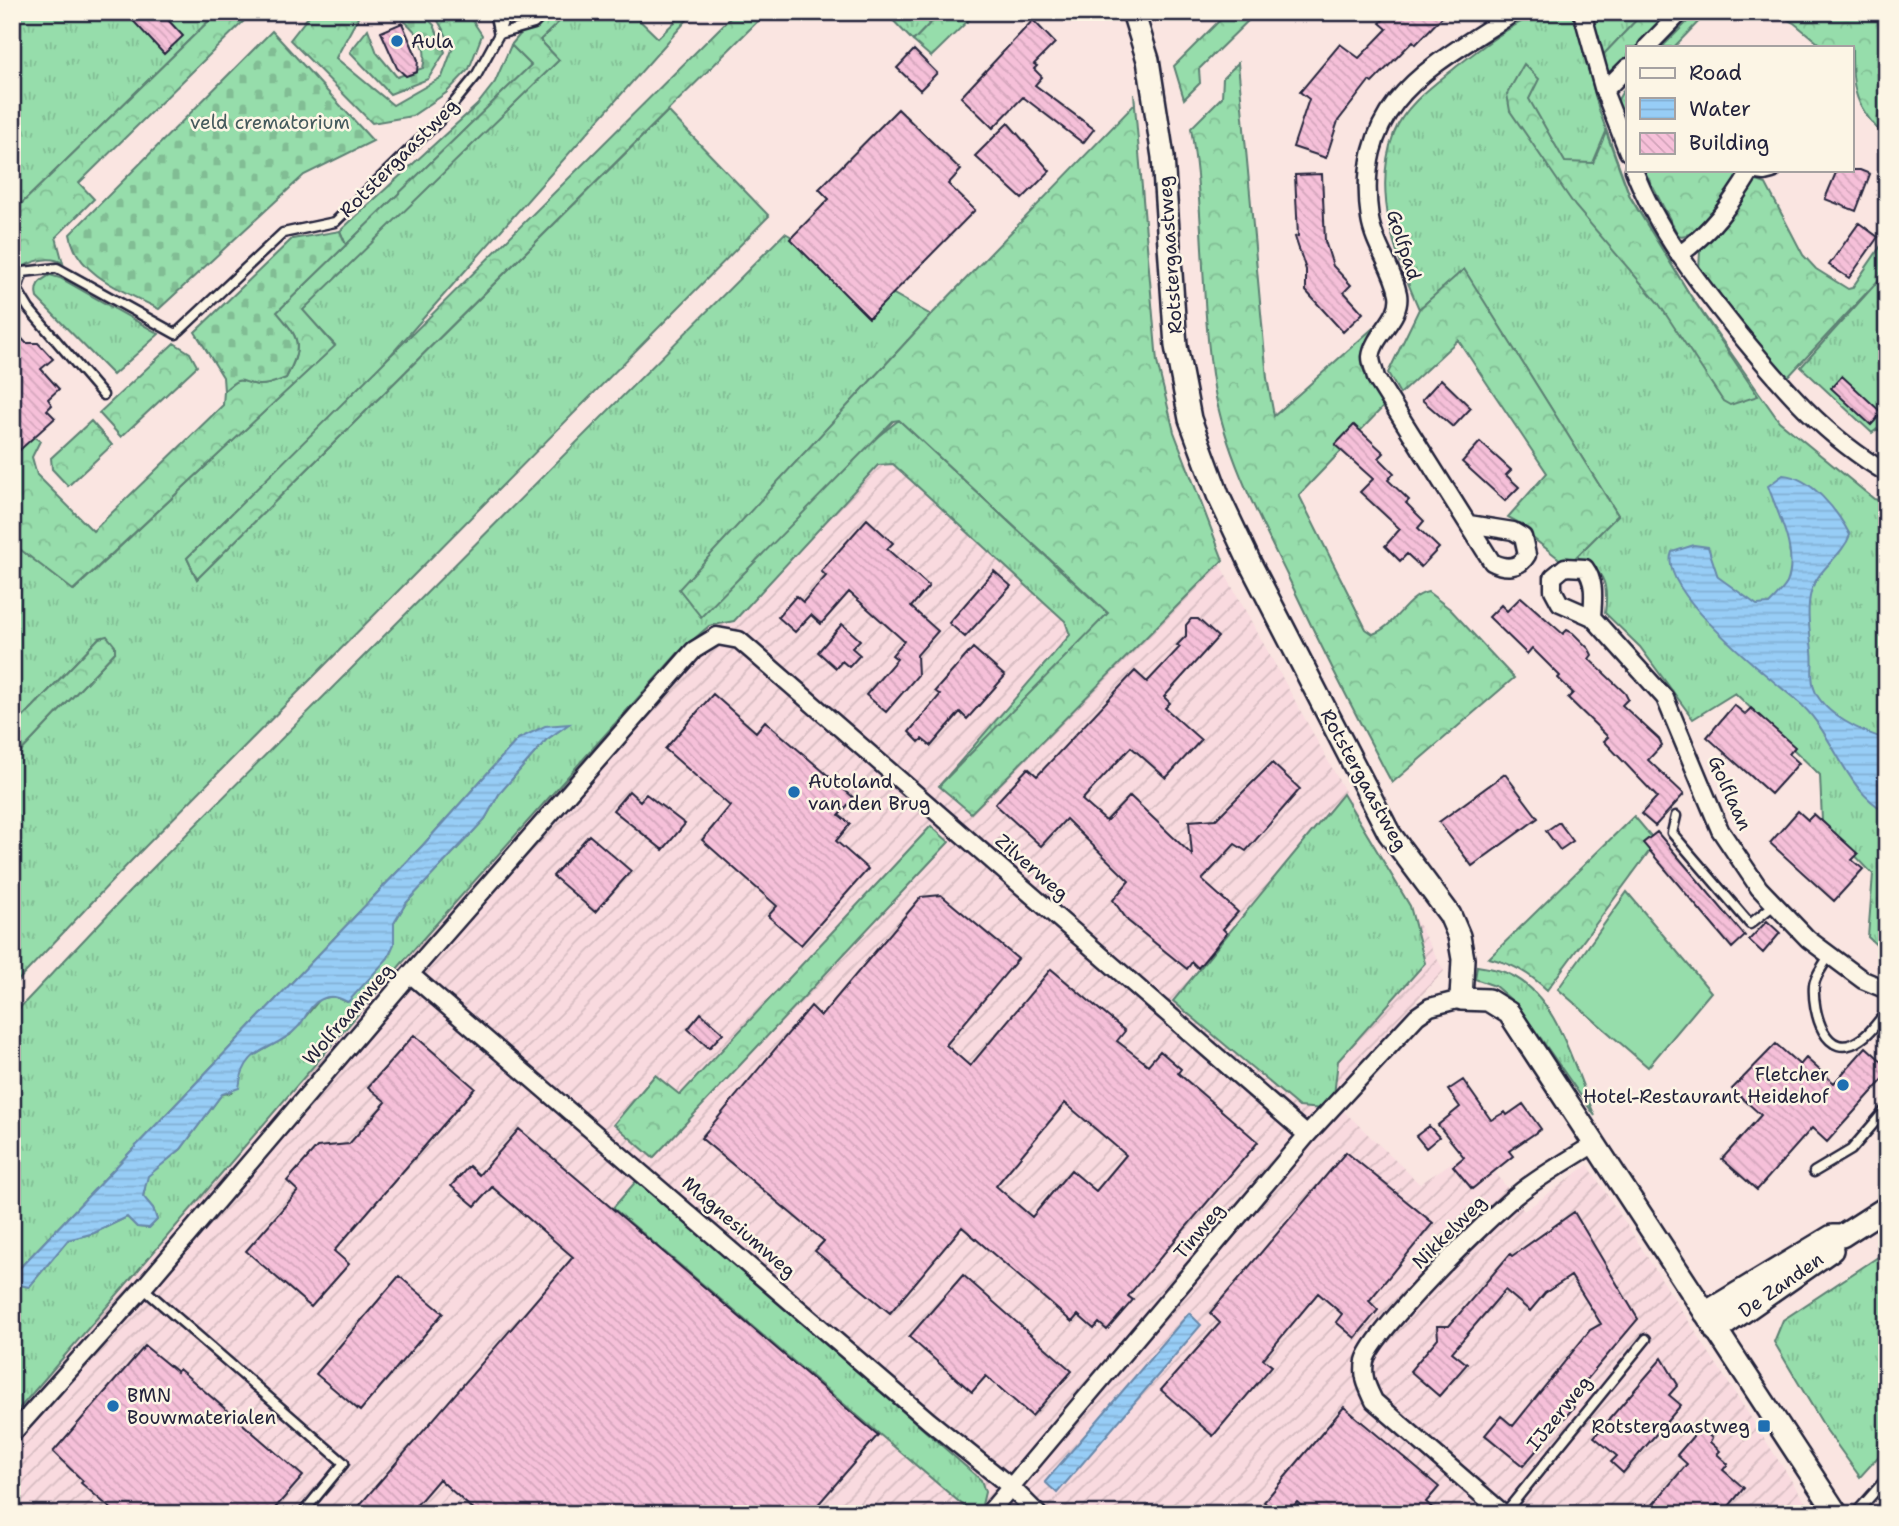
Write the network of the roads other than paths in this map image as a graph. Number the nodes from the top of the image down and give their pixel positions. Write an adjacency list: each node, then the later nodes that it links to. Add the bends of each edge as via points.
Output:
1 (494, 12): 8 (lane)
2 (506, 12): 8 (lane, Rotstergaastweg)
3 (546, 12): 8 (lane, via 534,24)
4 (1133, 12): 27 (street, Rotstergaastweg, via 1149,60 1163,157 1176,346 1190,419 1251,565 1389,833 1450,915 1463,959)
5 (1515, 12): 19 (street, Golfpad, via 1419,74 1387,111 1368,166 1370,221 1399,306 1371,357 1376,378)
6 (1582, 12): 11 (street)
7 (1681, 12): 9 (street)
8 (499, 34): 16 (lane, Rotstergaastweg, via 476,76 439,121 335,222 283,233 178,332 57,268 23,272)
9 (1648, 46)
10 (1626, 68): 11 (street)
11 (1604, 90): 12 (street)
12 (1626, 147)
13 (1635, 172): 15 (street, via 1648,205)
14 (1750, 172): 15 (street, via 1719,218)
15 (1679, 255): 18 (street, via 1784,388 1823,428)
16 (15, 291): 17 (lane)
17 (103, 395)
18 (1887, 473)
19 (1469, 524)
20 (1592, 617): 23 (street, Golflaan, via 1665,698 1720,830)
21 (725, 636): 25 (street, Wolfraamweg, via 694,650); 30 (street, Zilverweg, via 753,652)
22 (1676, 816): 23 (lane, via 1672,833 1750,924)
23 (1774, 905): 24 (street, Golflaan)
24 (1829, 955): 26 (street, Golflaan, via 1863,980); 28 (lane, via 1814,983 1821,1031 1827,1040 1846,1045 1861,1040)
25 (410, 974): 34 (street, Wolfraamweg); 40 (street, Magnesiumweg)
26 (1887, 990)
27 (1461, 999): 30 (street, Tinweg, via 1430,1006 1417,1016); 31 (street, via 1488,1000 1509,1013)
28 (1887, 1011)
29 (1887, 1108): 32 (lane, via 1851,1150)
30 (1307, 1135): 40 (street, Tinweg)
31 (1594, 1144): 35 (street); 37 (street, Nikkelweg, via 1518,1194 1449,1259 1366,1357)
32 (1814, 1172)
33 (1887, 1207): 35 (street, De Zanden, via 1842,1236 1832,1236)
34 (143, 1288): 38 (street, Wolfraamweg); 41 (lane, via 344,1463)
35 (1710, 1322): 45 (street)
36 (1646, 1339): 44 (lane, IJzerweg)
37 (1363, 1376): 44 (street, IJzerweg, via 1374,1401)
38 (12, 1434)
39 (1887, 1478): 46 (lane)
40 (1011, 1487): 42 (street, Tinweg); 43 (street, Magnesiumweg)
41 (302, 1514)
42 (988, 1514)
43 (1038, 1514)
44 (1504, 1514)
45 (1837, 1514)
46 (1855, 1514)

